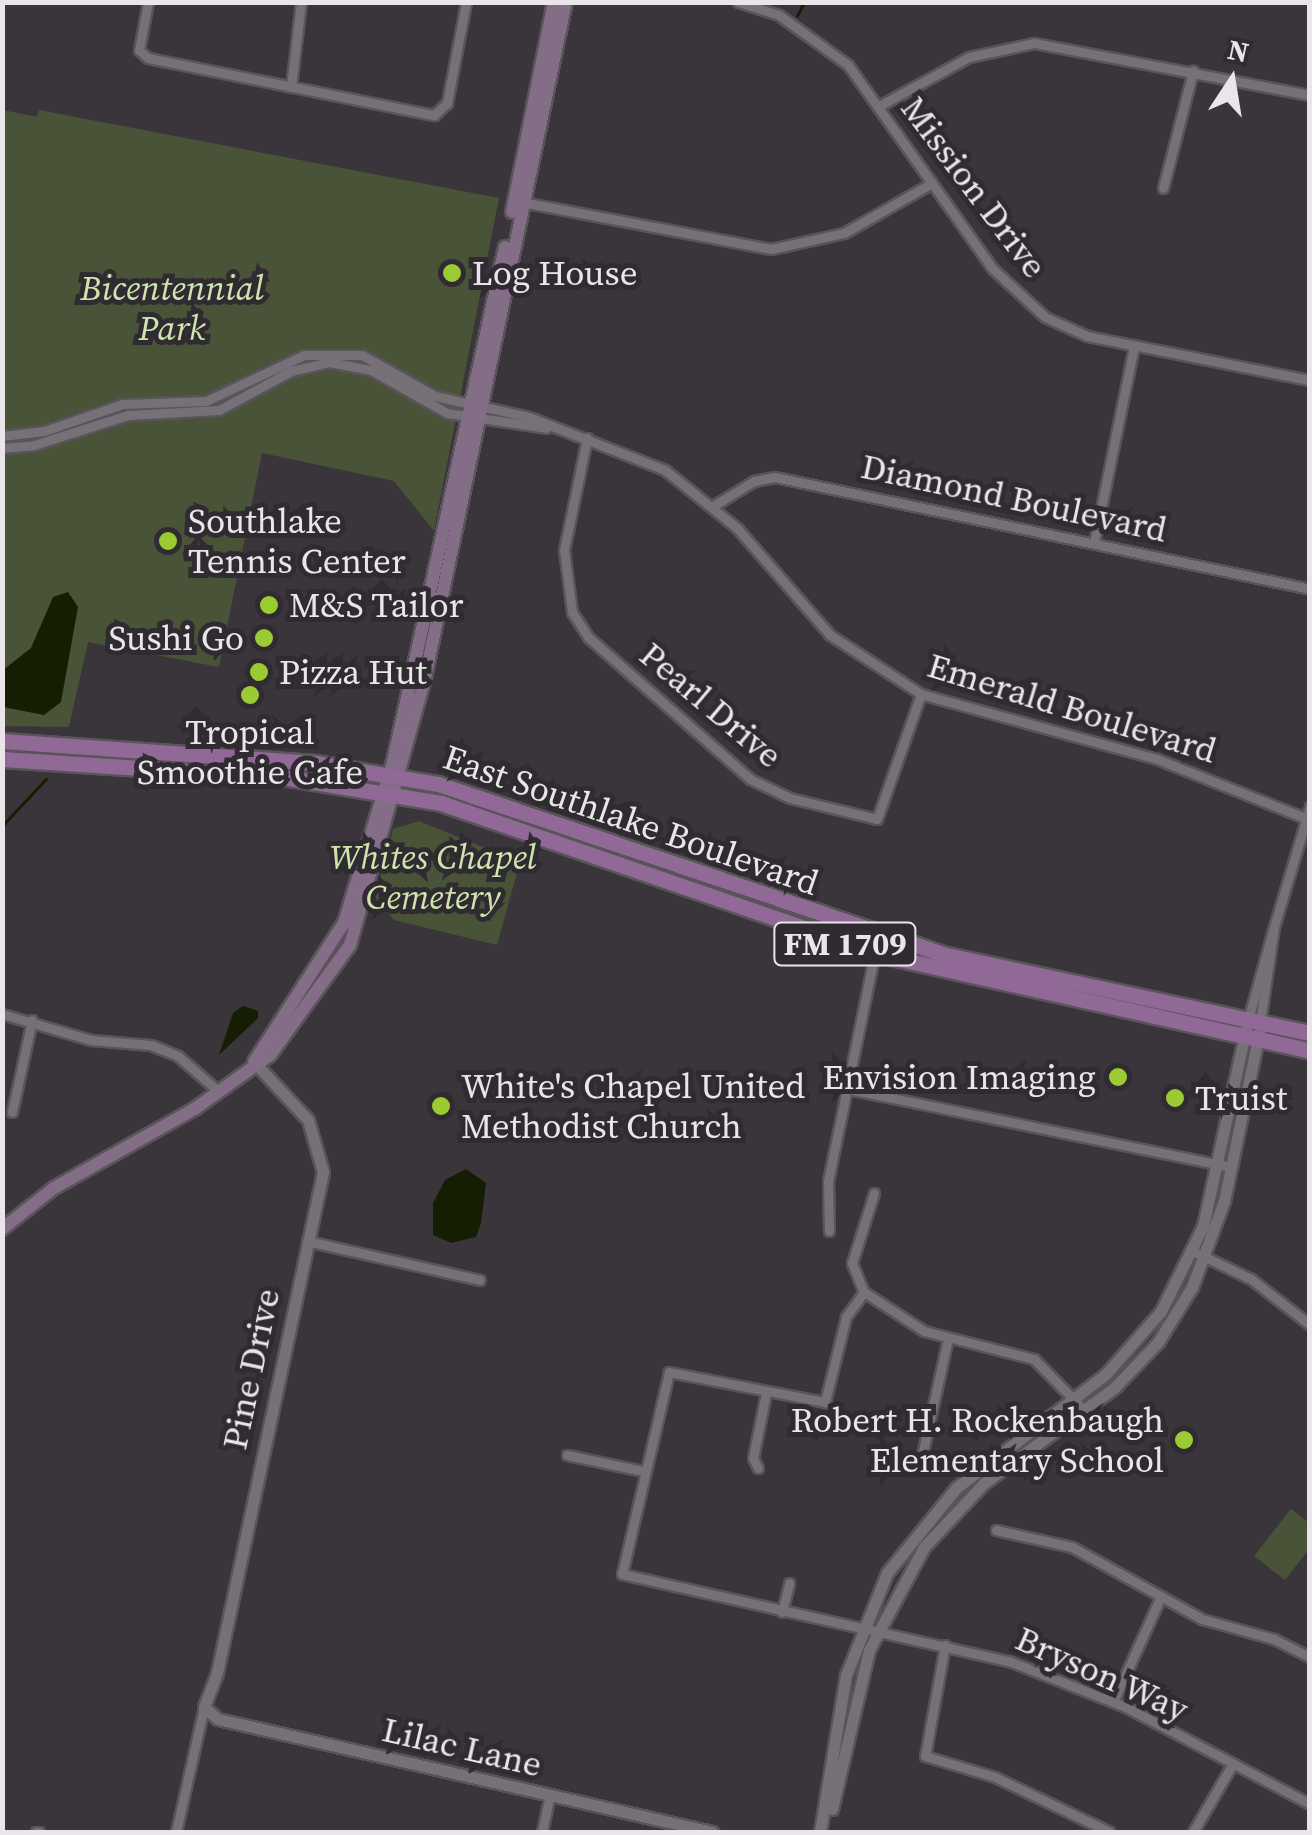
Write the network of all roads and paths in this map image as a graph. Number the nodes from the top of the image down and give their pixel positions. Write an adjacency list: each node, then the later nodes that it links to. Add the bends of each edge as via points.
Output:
1 (148, 2): 8 (street, via 141,54)
2 (301, 2): 8 (street)
3 (466, 2): 8 (street, via 442,113)
4 (554, 2): 13 (main road)
5 (566, 2): 13 (main road)
6 (738, 2): 10 (street, Mission Drive, via 779,16 829,47)
7 (1192, 71): 9 (street); 10 (street, via 1034,43 968,56); 12 (street)
8 (291, 87)
9 (1310, 95)
10 (879, 106): 11 (street, Mission Drive)
11 (932, 183): 13 (street, via 844,233 771,249); 14 (street, Mission Drive, via 993,269 1028,305 1087,336)
12 (1163, 188)
13 (518, 202): 17 (main road)
14 (1134, 348): 16 (street, Mission Drive); 22 (street)
15 (329, 355): 17 (street, Emerald Boulevard, via 374,358); 18 (street, via 291,359 206,402 123,404 44,431); 20 (street, via 220,410 128,414)
16 (1310, 380)
17 (475, 413): 19 (street, Emerald Boulevard); 27 (main road)
18 (2, 436)
19 (587, 438): 21 (street, Emerald Boulevard, via 650,460); 24 (street, Pearl Drive, via 564,550 572,612 588,637 750,780 790,798 878,819)
20 (2, 448)
21 (713, 506): 22 (street, Diamond Boulevard, via 754,480 776,477); 24 (street, Emerald Boulevard, via 830,635)
22 (1094, 543): 23 (street, Diamond Boulevard)
23 (1310, 590)
24 (921, 694): 30 (street, Emerald Boulevard, via 1158,759)
25 (2, 741): 27 (main road, FM 1709)
26 (2, 759): 28 (main road, FM 1709, via 283,777)
27 (394, 774): 28 (main road); 31 (main road, East Southlake Boulevard / FM 1709)
28 (388, 792): 32 (main road, East Southlake Boulevard / FM 1709); 40 (main road, via 350,945 297,1022 270,1054)
29 (1310, 806): 30 (street)
30 (1305, 818): 37 (street)
31 (597, 834): 32 (main road); 34 (main road, East Southlake Boulevard / FM 1709)
32 (589, 850): 33 (main road, East Southlake Boulevard / FM 1709)
33 (875, 953): 34 (main road, via 893,946); 37 (main road, East Southlake Boulevard / FM 1709); 41 (street)
34 (946, 955): 37 (main road, East Southlake Boulevard / FM 1709)
35 (2, 1014): 36 (street)
36 (32, 1020): 42 (street, via 91,1040 152,1045 178,1056); 43 (street)
37 (1253, 1030): 38 (main road, East Southlake Boulevard / FM 1709); 39 (main road, East Southlake Boulevard / FM 1709); 44 (street); 45 (street)
38 (1310, 1033)
39 (1310, 1050)
40 (254, 1062): 42 (main road); 49 (street, Pine Drive, via 308,1120 320,1145 323,1172)
41 (848, 1089): 44 (street); 48 (street, via 828,1180)
42 (218, 1091): 47 (main road, via 54,1188)
43 (12, 1112)
44 (1217, 1164): 45 (street); 50 (street)
45 (1232, 1166): 51 (street)
46 (874, 1193): 53 (street, via 852,1263)
47 (2, 1229)
48 (829, 1230)
49 (307, 1241): 52 (street); 74 (street, Pine Drive, via 217,1673)
50 (1193, 1251): 51 (street); 55 (street)
51 (1207, 1257): 54 (street, via 1251,1278); 57 (street)
52 (480, 1280)
53 (864, 1292): 56 (street, via 909,1325); 58 (street, via 846,1317 824,1402)
54 (1310, 1325)
55 (1146, 1332): 57 (street); 59 (street)
56 (948, 1338): 59 (street, via 1034,1359); 63 (street)
57 (1158, 1342): 60 (street)
58 (766, 1392): 62 (street, via 754,1458); 64 (street, via 669,1372)
59 (1075, 1400): 60 (street); 69 (street, via 989,1460 937,1508 887,1573)
60 (1085, 1411): 70 (street, via 964,1502 916,1559)
61 (567, 1455): 64 (street)
62 (758, 1468)
63 (919, 1469)
64 (644, 1471): 68 (street, Bryson Way, via 622,1574)
65 (996, 1530): 67 (street, via 1072,1547)
66 (789, 1583): 68 (street)
67 (1161, 1596): 72 (street, via 1220,1627 1274,1639); 73 (street)
68 (782, 1612): 69 (street, Bryson Way)
69 (862, 1628): 70 (street, Bryson Way); 76 (street, via 846,1676)
70 (876, 1633): 71 (street, Bryson Way); 76 (street)
71 (945, 1645): 73 (street, Bryson Way); 83 (street, via 925,1756 995,1778)
72 (1310, 1657)
73 (1113, 1702): 75 (street, Bryson Way)
74 (204, 1707): 77 (street, Lilac Lane, via 218,1719); 79 (street)
75 (1232, 1766): 78 (street, Bryson Way); 84 (street)
76 (834, 1780): 82 (street)
77 (550, 1795): 80 (street); 81 (street, Lilac Lane)
78 (1310, 1804)
79 (176, 1832)
80 (542, 1832)
81 (712, 1832)
82 (824, 1832)
83 (1110, 1832)
84 (1193, 1832)

